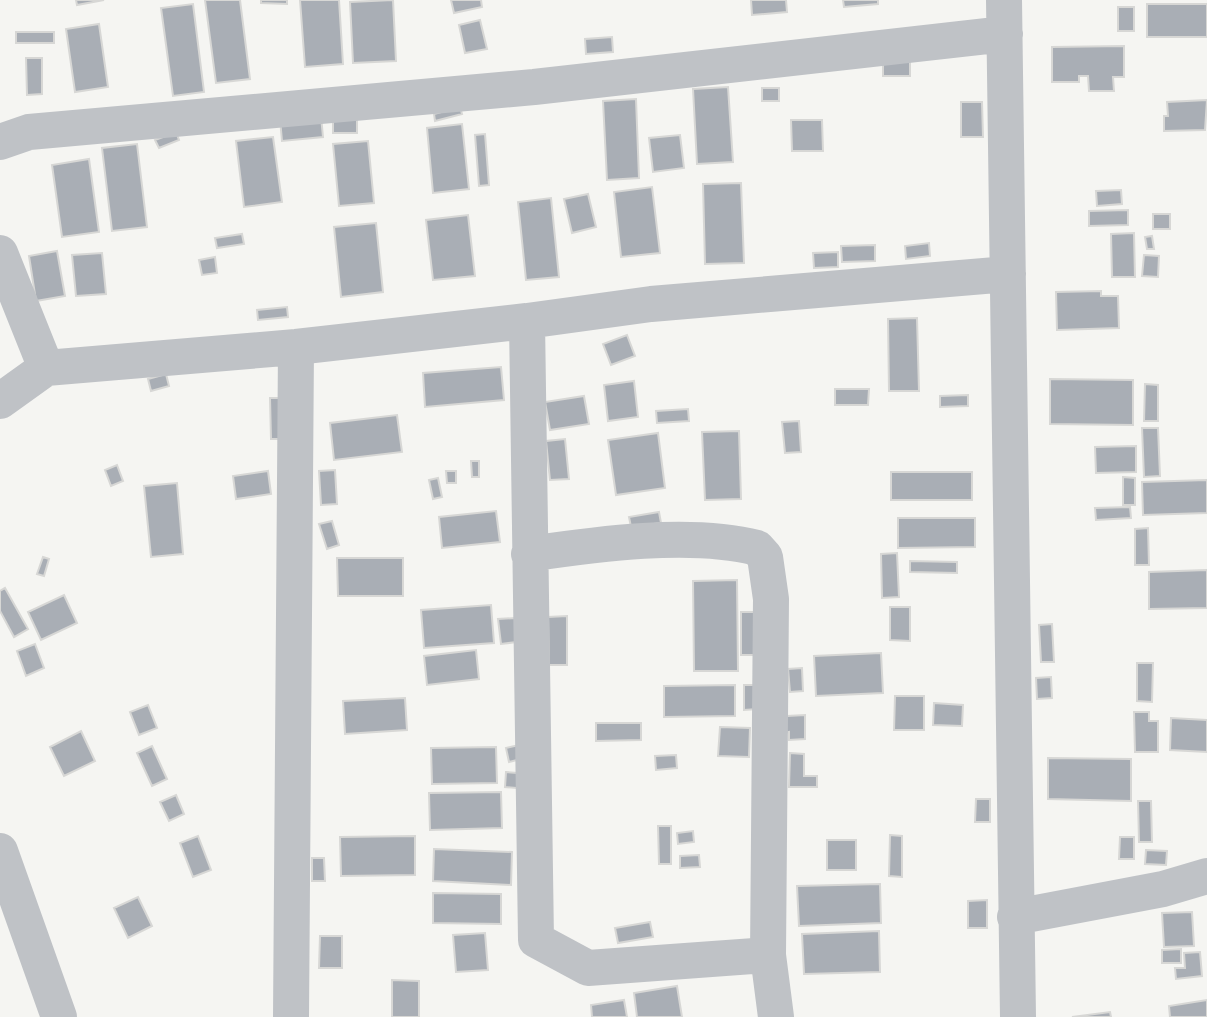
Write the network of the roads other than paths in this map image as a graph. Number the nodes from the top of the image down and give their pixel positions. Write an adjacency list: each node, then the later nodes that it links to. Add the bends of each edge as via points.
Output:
1 (1005, 17): 2 (street, via 534,87 29,132); 4 (street)
2 (0, 142)
3 (0, 253): 7 (street)
4 (1008, 274): 5 (street, via 651,304); 12 (street)
5 (527, 321): 6 (street); 9 (street)
6 (296, 347): 7 (street); 15 (street)
7 (46, 368): 8 (street)
8 (0, 401)
9 (529, 554): 13 (street, via 536,940 588,968); 13 (street, via 601,543 707,541 757,548 765,557 771,599)
10 (0, 851): 14 (street)
11 (1207, 876): 12 (street)
12 (1015, 917): 17 (street)
13 (768, 955): 16 (street)
14 (59, 1017)
15 (291, 1017)
16 (776, 1017)
17 (1018, 1017)

